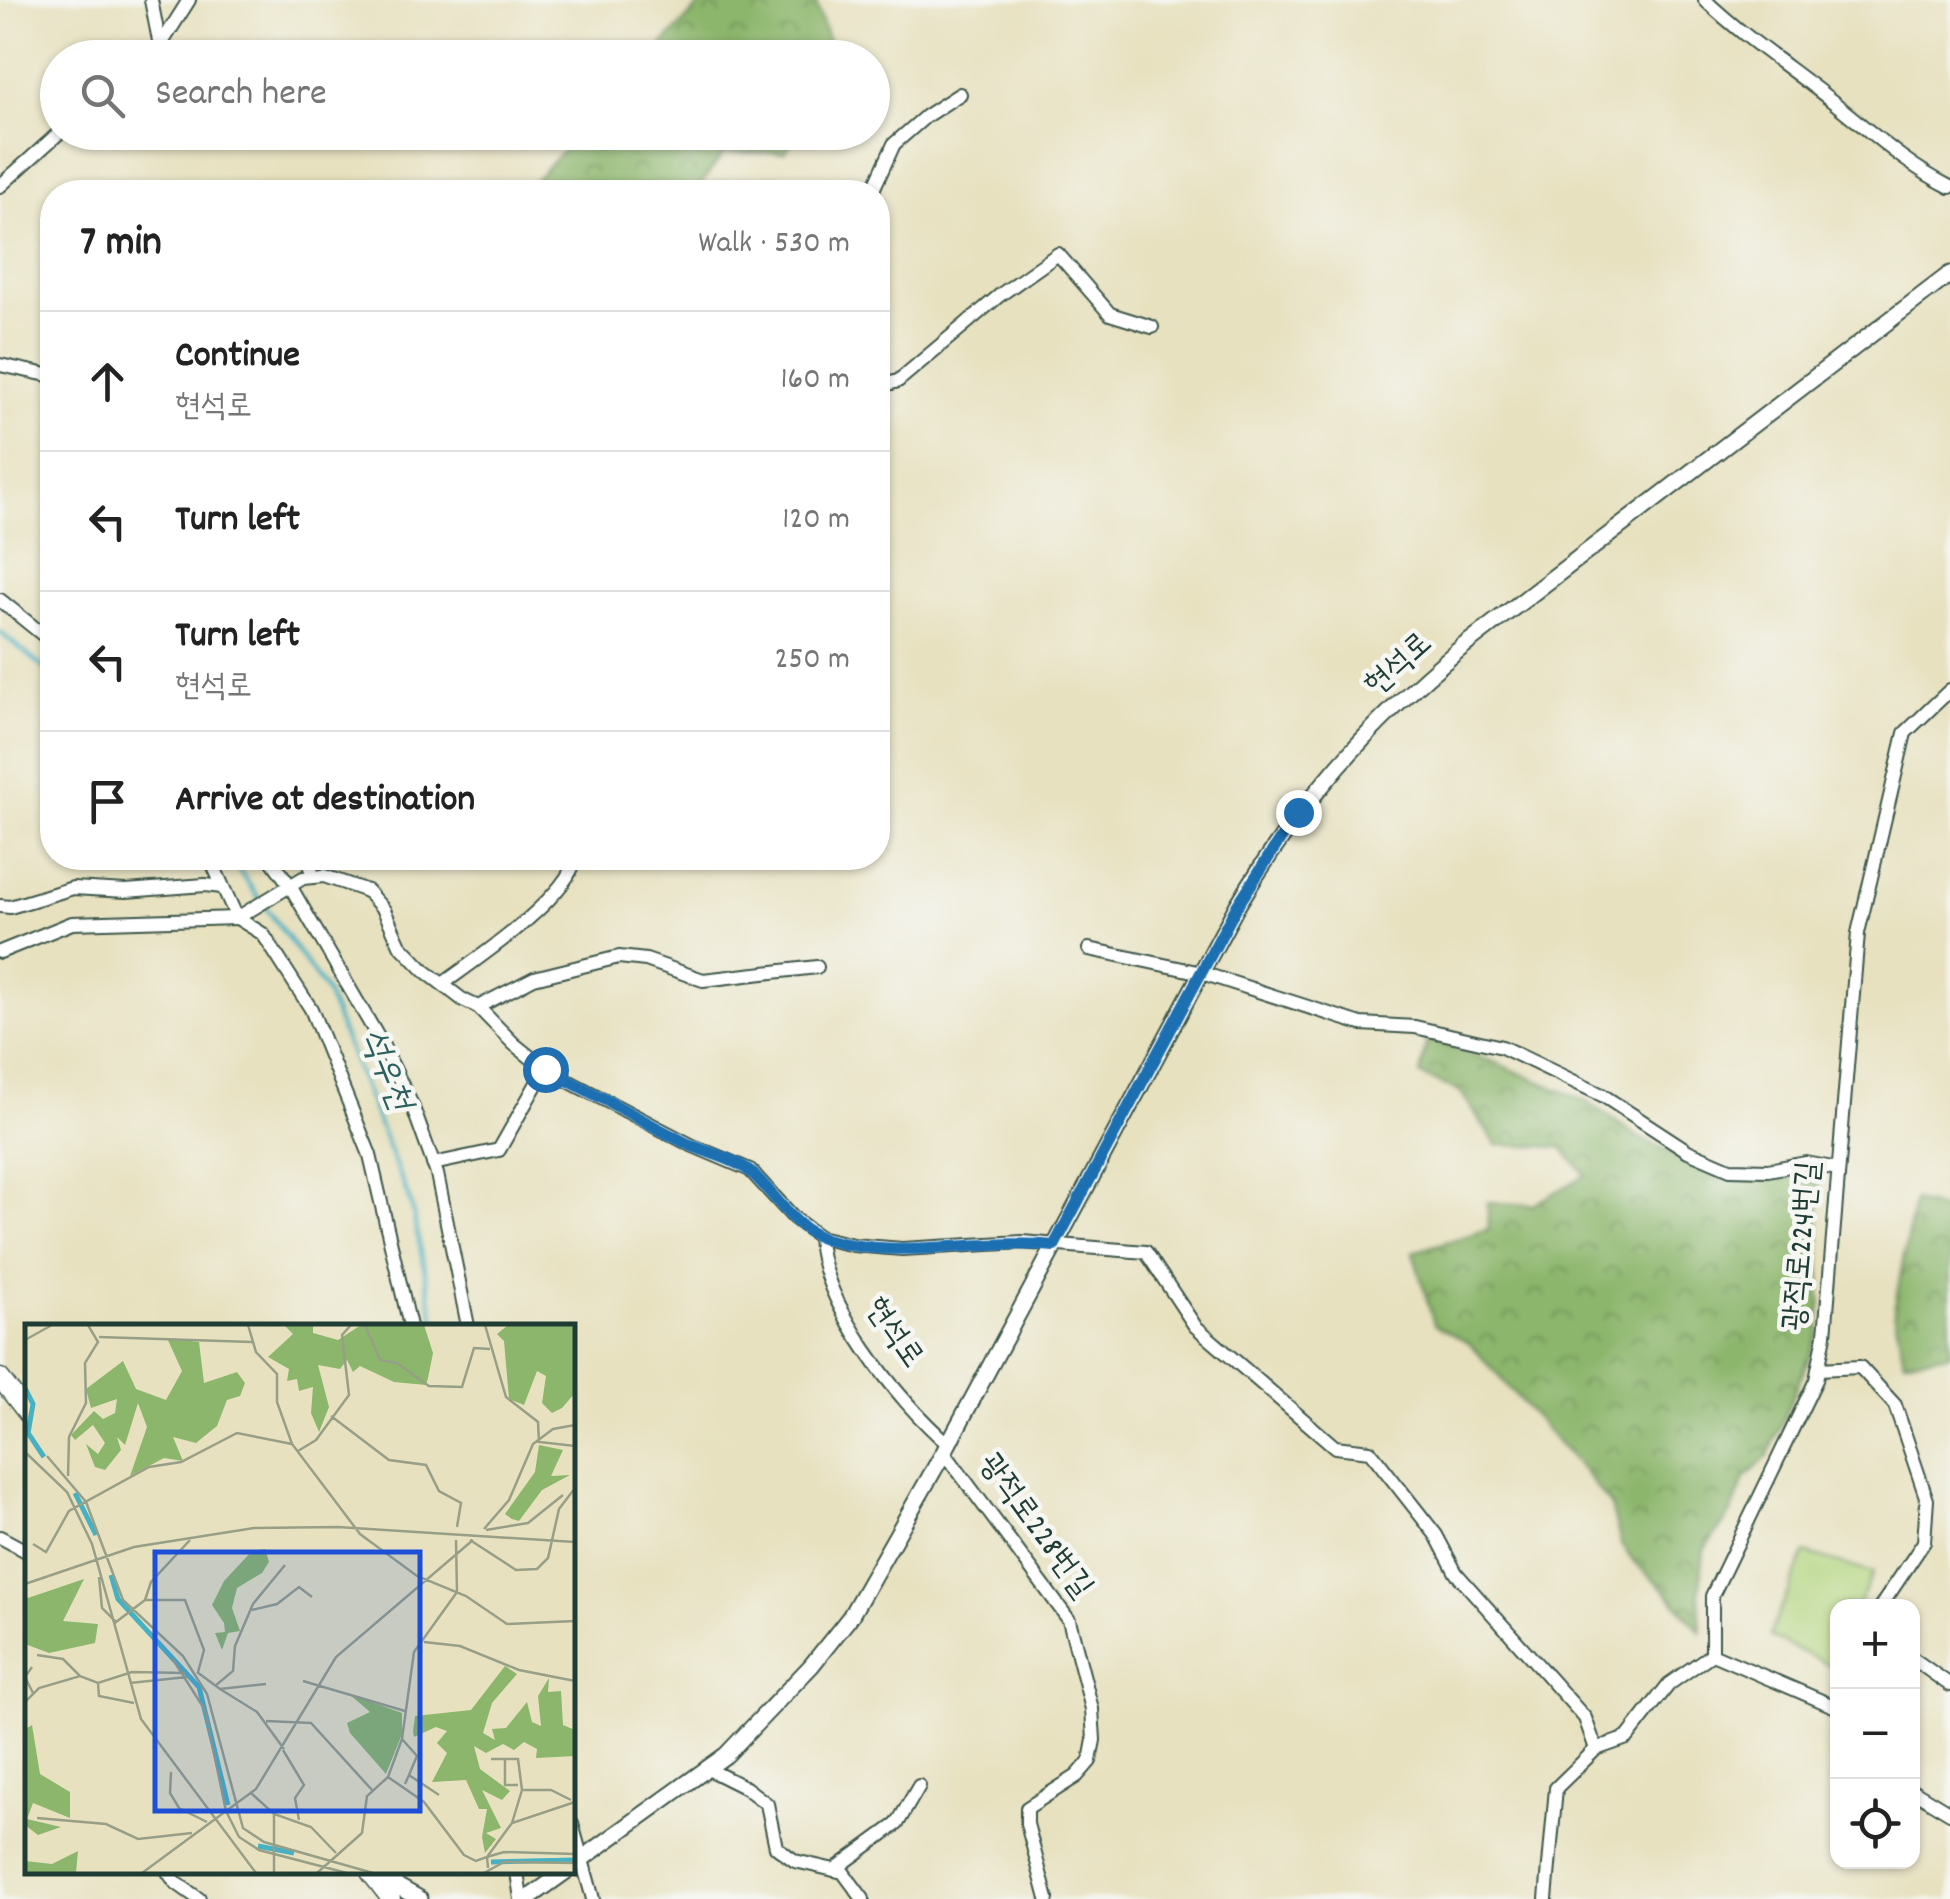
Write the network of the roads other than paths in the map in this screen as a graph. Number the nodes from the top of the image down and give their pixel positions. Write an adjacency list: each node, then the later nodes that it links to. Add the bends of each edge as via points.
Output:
1 (151, 0): 4 (street)
2 (189, 0): 5 (street)
3 (1705, 0): 10 (street, via 1891,150)
4 (159, 40)
5 (164, 40)
6 (960, 94): 8 (street, via 894,144)
7 (40, 150): 9 (street)
8 (878, 180)
9 (0, 186)
10 (1950, 187)
11 (1950, 274): 31 (street, 현석로, via 1407,692 1281,835)
12 (1152, 326): 15 (street, via 1110,314 1058,254)
13 (0, 364): 14 (street)
14 (40, 373)
15 (890, 383)
16 (0, 600): 17 (street)
17 (40, 632)
18 (1950, 690): 36 (street, 광적로224번길, via 1905,734 1858,933)
19 (215, 870): 25 (street)
20 (279, 870): 24 (street)
21 (311, 870): 23 (street)
22 (573, 870): 32 (street, via 554,894)
23 (314, 877): 24 (street); 32 (street, via 367,891 400,944)
24 (289, 884): 27 (street); 35 (street, via 382,1044)
25 (222, 887): 26 (street, via 73,888); 27 (street)
26 (0, 906)
27 (242, 916): 29 (street, via 72,923); 39 (street, via 263,934 311,1009 370,1156)
28 (1089, 949): 31 (street)
29 (0, 952)
30 (818, 967): 33 (street, via 704,980 619,957 534,978)
31 (1202, 972): 36 (street, via 1360,1024 1415,1027 1502,1047 1730,1169 1806,1163); 38 (street, 현석로)
32 (444, 983): 33 (street)
33 (478, 1007): 34 (street)
34 (545, 1069): 35 (street, via 499,1150); 37 (street, via 750,1170)
35 (433, 1164): 40 (street)
36 (1838, 1169): 41 (street, 광적로224번길)
37 (819, 1238): 38 (street, via 902,1249); 44 (street, 현석로, via 826,1280 844,1318)
38 (1054, 1246): 44 (street, 현석로); 52 (street, via 1146,1252 1196,1326 1335,1446 1370,1451 1436,1535 1456,1573 1585,1718)
39 (410, 1324)
40 (468, 1324)
41 (1818, 1369): 47 (street, via 1860,1368 1896,1405 1927,1500 1924,1542); 48 (street, 광적로224번길, via 1712,1596)
42 (0, 1378): 43 (main road)
43 (25, 1410)
44 (946, 1448): 53 (street, 현석로, via 835,1637); 73 (street, 광적로228번길, via 1069,1620 1092,1709 1090,1761 1027,1808)
45 (0, 1536): 46 (street)
46 (25, 1550)
47 (1886, 1599)
48 (1712, 1654): 51 (street); 52 (street, via 1668,1684 1626,1738)
49 (1920, 1664): 50 (street)
50 (1950, 1685)
51 (1830, 1701)
52 (1596, 1748): 74 (street, via 1556,1788)
53 (708, 1769): 57 (street, 현석로); 59 (street, via 767,1804 776,1847 795,1861)
54 (919, 1786): 59 (street, via 897,1824)
55 (1920, 1795): 56 (street)
56 (1950, 1813)
57 (575, 1865)
58 (575, 1869): 71 (street)
59 (834, 1870): 72 (street)
60 (170, 1874): 66 (street)
61 (371, 1874): 67 (main road)
62 (372, 1874): 68 (main road)
63 (375, 1874): 69 (street)
64 (518, 1874): 70 (street)
65 (561, 1874): 70 (street, 현석로)
66 (199, 1899)
67 (376, 1899)
68 (391, 1899)
69 (420, 1899)
70 (524, 1899)
71 (593, 1899)
72 (864, 1899)
73 (1046, 1899)
74 (1546, 1899)

